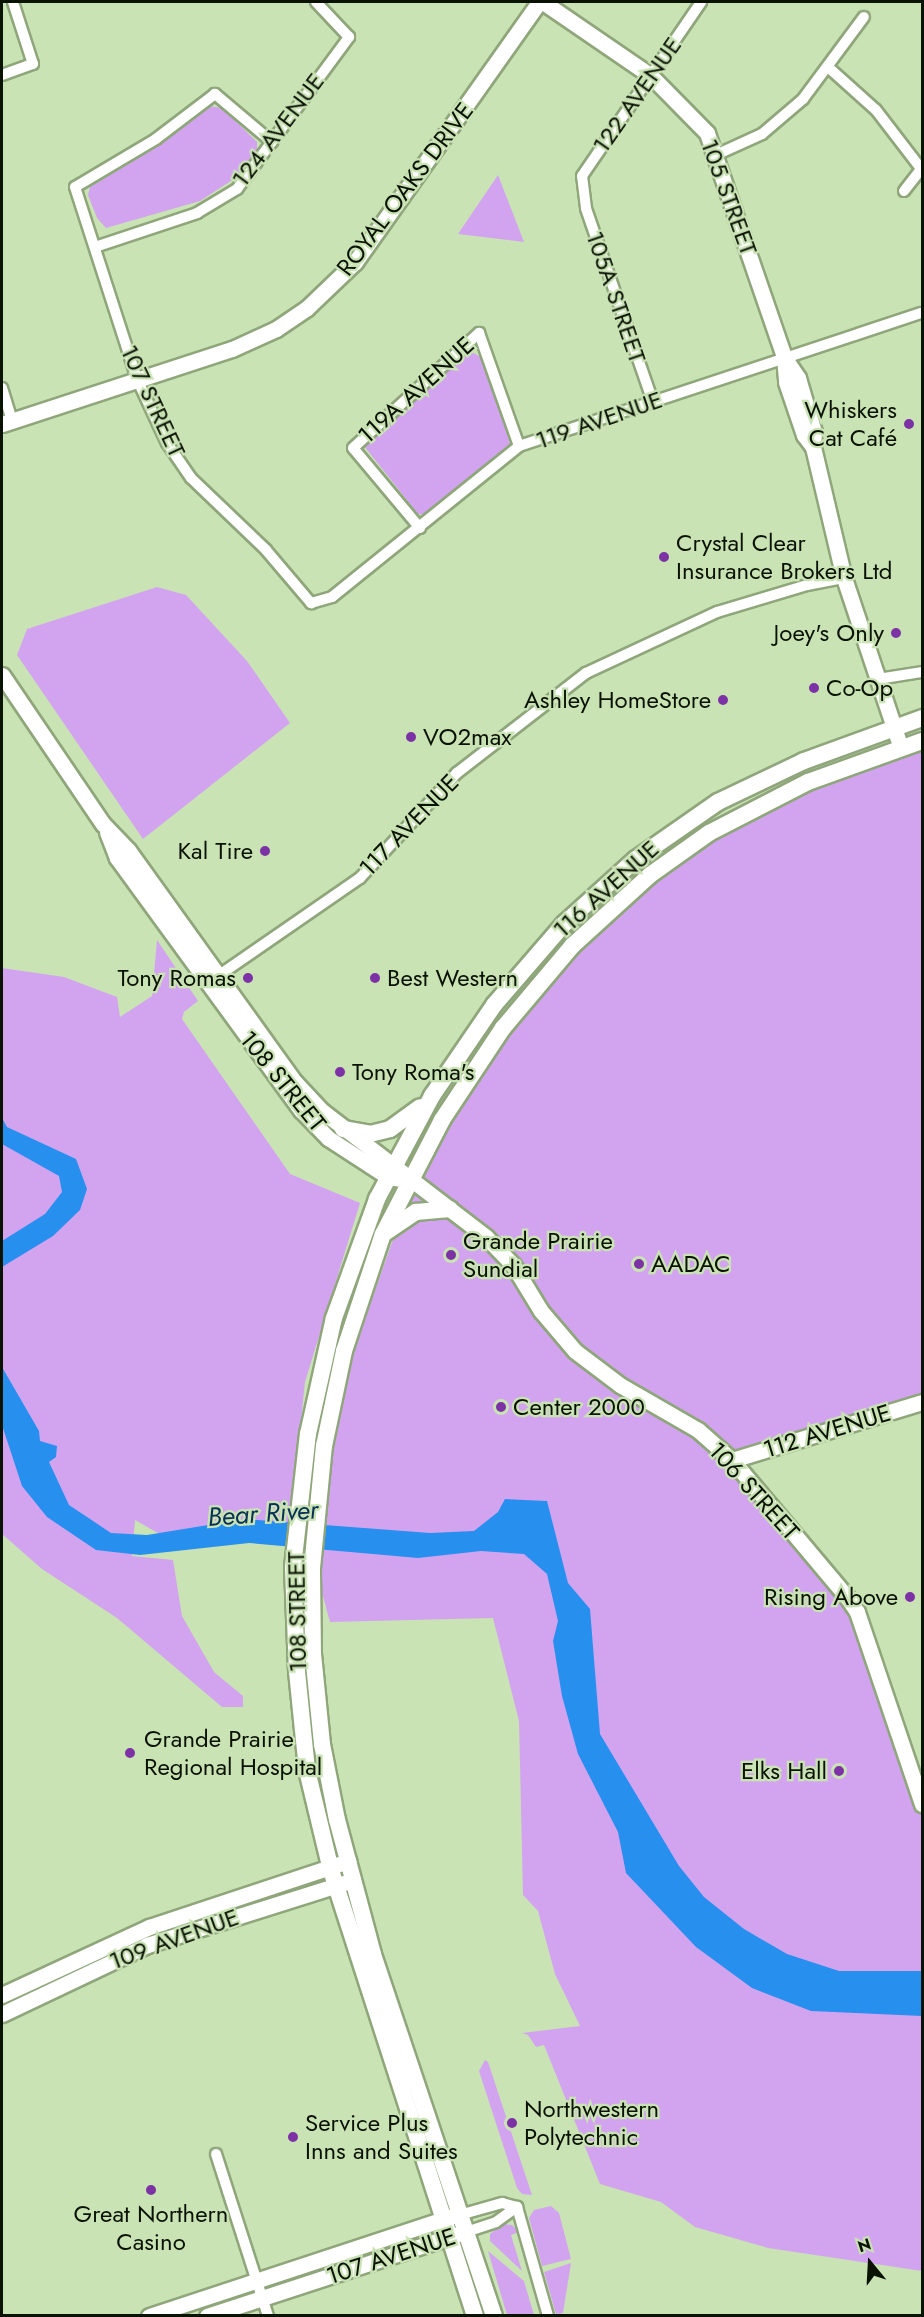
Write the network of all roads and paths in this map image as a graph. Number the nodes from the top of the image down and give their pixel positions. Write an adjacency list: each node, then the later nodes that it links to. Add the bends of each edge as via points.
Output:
1 (13, 2): 7 (street, via 33,64)
2 (316, 2): 9 (street, 124 AVENUE, via 349,37)
3 (542, 2): 8 (street, 105 STREET); 17 (street, ROYAL OAKS DRIVE, via 369,243 332,287 307,308 254,339)
4 (701, 2): 8 (street, 122 AVENUE)
5 (864, 17): 6 (street)
6 (828, 67): 10 (street, via 802,99 762,134); 11 (street, via 876,110)
7 (2, 75)
8 (651, 76): 10 (street, 105 STREET, via 707,133); 12 (street, 122 AVENUE, via 582,176)
9 (272, 142): 14 (street, 124 AVENUE, via 237,189 216,204); 14 (street, 107 STREET, via 215,94 156,139 75,187)
10 (718, 154): 16 (street, 105 STREET)
11 (922, 169): 13 (street)
12 (584, 191): 19 (street, 105A STREET, via 586,208)
13 (904, 191)
14 (95, 247): 17 (street, 107 STREET)
15 (922, 313): 16 (street, 119 AVENUE)
16 (784, 357): 19 (street, 119 AVENUE); 23 (street, 105 STREET, via 798,378 814,432 813,447)
17 (137, 379): 20 (street, ROYAL OAKS DRIVE); 24 (street, 107 STREET, via 167,443 191,478)
18 (2, 388): 20 (street)
19 (653, 402): 21 (street, 119 AVENUE)
20 (7, 422)
21 (519, 446): 22 (street, 119 AVENUE); 22 (street, 119A AVENUE, via 479,333 353,448)
22 (420, 528): 24 (street, 119 AVENUE, via 332,597)
23 (844, 578): 27 (street, 105 STREET); 32 (street, 117 AVENUE, via 717,612 586,673 457,773 360,878)
24 (316, 604)
25 (922, 672): 27 (street)
26 (2, 675): 32 (street, 108 STREET, via 103,824 128,850)
27 (878, 679): 29 (street, 105 STREET)
28 (922, 718): 29 (main road, 116 AVENUE)
29 (894, 727): 31 (street, 105 STREET); 33 (main road, 116 AVENUE, via 749,785 690,820 636,859 588,900 533,957 473,1034)
30 (922, 741): 31 (main road, 116 AVENUE)
31 (902, 748): 36 (main road, 116 AVENUE, via 808,782 742,814 679,853 624,896 572,946 503,1028 454,1100)
32 (212, 980): 34 (street, 108 STREET, via 295,1082); 35 (street, 108 STREET, via 301,1110 328,1138)
33 (432, 1096): 34 (main road, via 390,1129 370,1134); 35 (main road, 116 AVENUE)
34 (343, 1129): 35 (street, 108 STREET)
35 (391, 1171): 36 (street); 43 (main road, 108 STREET, via 362,1236 334,1318 313,1402 298,1508 293,1567 303,1739)
36 (409, 1181): 37 (street, 106 STREET); 38 (main road, 108 STREET)
37 (450, 1209): 38 (main road, via 416,1212); 40 (street, 106 STREET, via 513,1265 541,1311 575,1351 620,1384 698,1430)
38 (383, 1234): 42 (main road, 108 STREET, via 344,1351 324,1446 312,1568 313,1654 320,1726)
39 (922, 1402): 40 (street, 112 AVENUE)
40 (732, 1460): 41 (street, 106 STREET, via 857,1612)
41 (922, 1804)
42 (348, 1861): 43 (street, 109 AVENUE); 44 (main road, 108 STREET)
43 (330, 1866): 45 (main road, 108 STREET); 46 (street, 109 AVENUE, via 149,1927)
44 (353, 1880): 45 (street, 109 AVENUE); 50 (main road, 108 STREET, via 384,1987)
45 (336, 1885): 47 (street, 109 AVENUE, via 147,1946); 51 (main road, 108 STREET)
46 (2, 1995)
47 (2, 2014)
48 (216, 2154): 54 (street)
49 (518, 2207): 50 (street, 107 AVENUE, via 502,2203); 52 (street, 107 AVENUE, via 496,2222); 61 (street)
50 (463, 2214): 51 (street, 107 AVENUE); 52 (main road, 108 STREET)
51 (444, 2219): 53 (main road, 108 STREET); 54 (street, 107 AVENUE)
52 (469, 2231): 53 (street, 107 AVENUE); 60 (main road, 108 STREET)
53 (450, 2237): 55 (street, 107 AVENUE); 59 (main road, 108 STREET)
54 (257, 2281): 55 (street); 56 (street, 107 AVENUE)
55 (263, 2297): 57 (street, 107 AVENUE); 58 (street)
56 (149, 2316)
57 (207, 2316)
58 (268, 2316)
59 (475, 2316)
60 (494, 2316)
61 (548, 2316)

